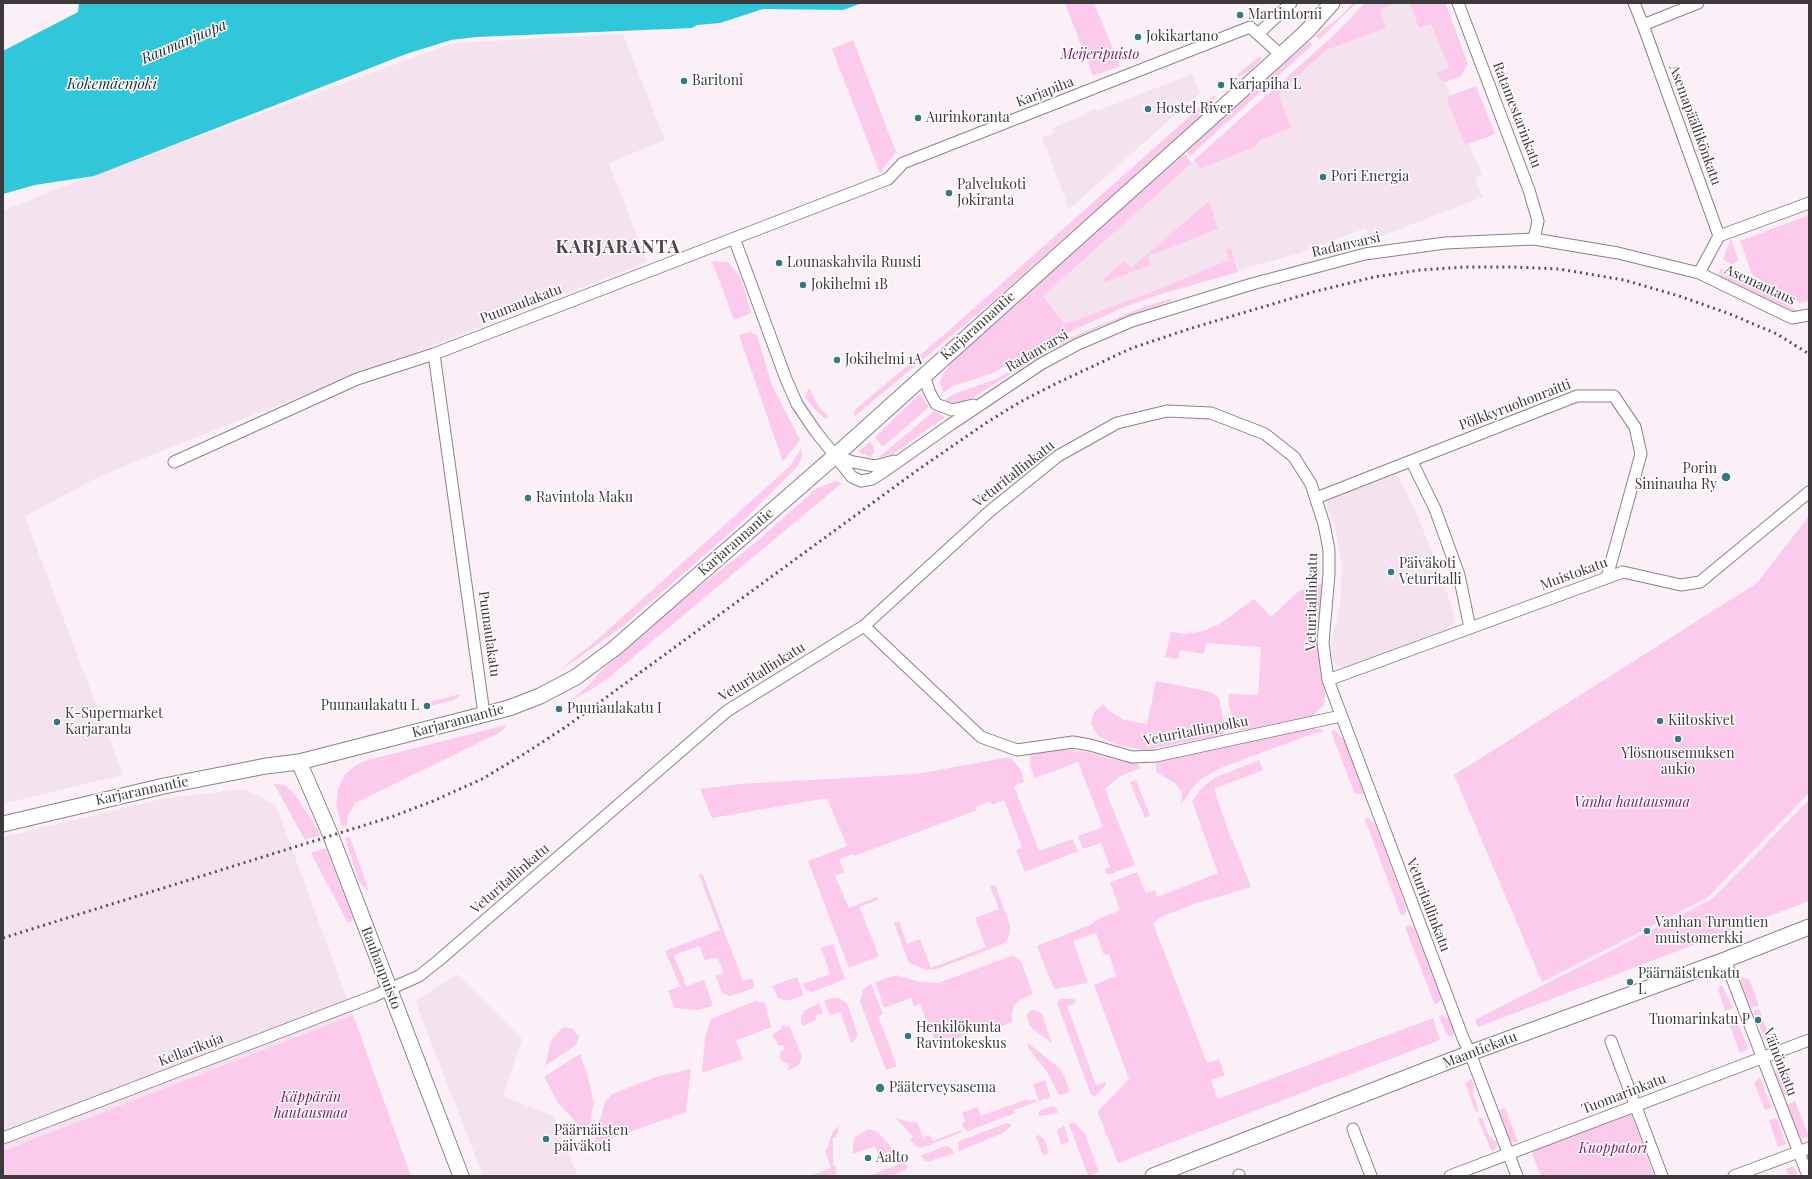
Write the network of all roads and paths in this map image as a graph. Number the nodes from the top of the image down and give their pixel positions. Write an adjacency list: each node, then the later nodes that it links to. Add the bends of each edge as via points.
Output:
1 (1291, 3): 7 (street)
2 (1332, 3): 8 (main road, Karjarannantie)
3 (1458, 3): 12 (street, Ratamestarinkatu, via 1529,190 1538,221)
4 (1634, 3): 6 (street, Asemapäällikönkatu)
5 (1698, 3): 6 (street)
6 (1643, 25): 10 (street, Asemapäällikönkatu)
7 (1258, 34): 8 (street); 11 (street, Karjapiha, via 1250,27 903,163 888,179)
8 (1281, 55): 16 (main road, Karjarannantie)
9 (1809, 202): 10 (street)
10 (1718, 236): 13 (street)
11 (734, 238): 15 (street, Puunaulakatu); 18 (street, via 786,379 798,404)
12 (1534, 239): 13 (street, Radanvarsi, via 1618,253); 17 (street, Radanvarsi, via 1444,243 1365,254 1252,284 1132,322 1078,344 1041,364)
13 (1699, 273): 14 (street, Asemantaus, via 1792,318)
14 (1809, 315)
15 (434, 354): 20 (street, via 356,379); 28 (street, Puunaulakatu)
16 (924, 375): 17 (street, Radanvarsi, via 936,404 952,410); 18 (main road, Karjarannantie)
17 (983, 402): 19 (street, Radanvarsi)
18 (834, 456): 19 (street, via 875,466); 19 (street, Radanvarsi, via 852,477 862,481 872,479); 28 (main road, Karjarannantie, via 615,648 576,677 540,696)
19 (902, 459)
20 (174, 462)
21 (1412, 462): 23 (street, Pölkkyruohonraitti); 24 (street, Pölkkyruohonraitti, via 1577,396 1614,396 1636,427 1642,454); 26 (street, via 1435,509 1459,575)
22 (1809, 492): 24 (street, Muistokatu, via 1700,582 1681,585 1624,572)
23 (1316, 498): 25 (street, Veturitallinkatu, via 1311,484 1294,457 1265,434 1211,413 1167,411 1117,423 1058,456 990,510); 27 (street, Veturitallinkatu, via 1329,550 1323,643)
24 (1607, 577): 26 (street, Muistokatu)
25 (864, 626): 29 (street, Veturitallinpolku, via 982,737 1017,750 1073,742 1132,757 1156,756); 34 (street, Veturitallinkatu, via 727,711 438,961 419,976)
26 (1470, 628): 27 (street, Muistokatu)
27 (1328, 680): 29 (street, Veturitallinkatu)
28 (484, 714): 30 (main road, Karjarannantie)
29 (1341, 716): 37 (street, Veturitallinkatu)
30 (299, 762): 31 (main road, Karjarannantie, via 164,786); 34 (main road, Rauhanpuisto, via 331,836)
31 (3, 824)
32 (1809, 927): 33 (main road, Maantiekatu)
33 (1725, 960): 37 (main road, Maantiekatu); 38 (street, Väinönkatu)
34 (389, 990): 41 (street, Kellarikuja); 45 (main road, Rauhanpuisto)
35 (1809, 1040): 38 (street, Tuomarinkatu)
36 (1611, 1041): 39 (street)
37 (1470, 1053): 44 (street, Veturitallinkatu); 46 (main road, Maantiekatu)
38 (1763, 1057): 39 (street, Tuomarinkatu); 43 (street, Väinönkatu)
39 (1636, 1106): 44 (street, Tuomarinkatu); 50 (street)
40 (1353, 1129): 47 (street)
41 (3, 1138)
42 (1809, 1148): 43 (street)
43 (1798, 1152): 51 (street); 52 (street, Väinönkatu)
44 (1509, 1154): 48 (street, Tuomarinkatu); 49 (street, Veturitallinkatu)
45 (460, 1176)
46 (1153, 1176)
47 (1371, 1176)
48 (1450, 1176)
49 (1517, 1176)
50 (1662, 1176)
51 (1734, 1176)
52 (1808, 1176)

